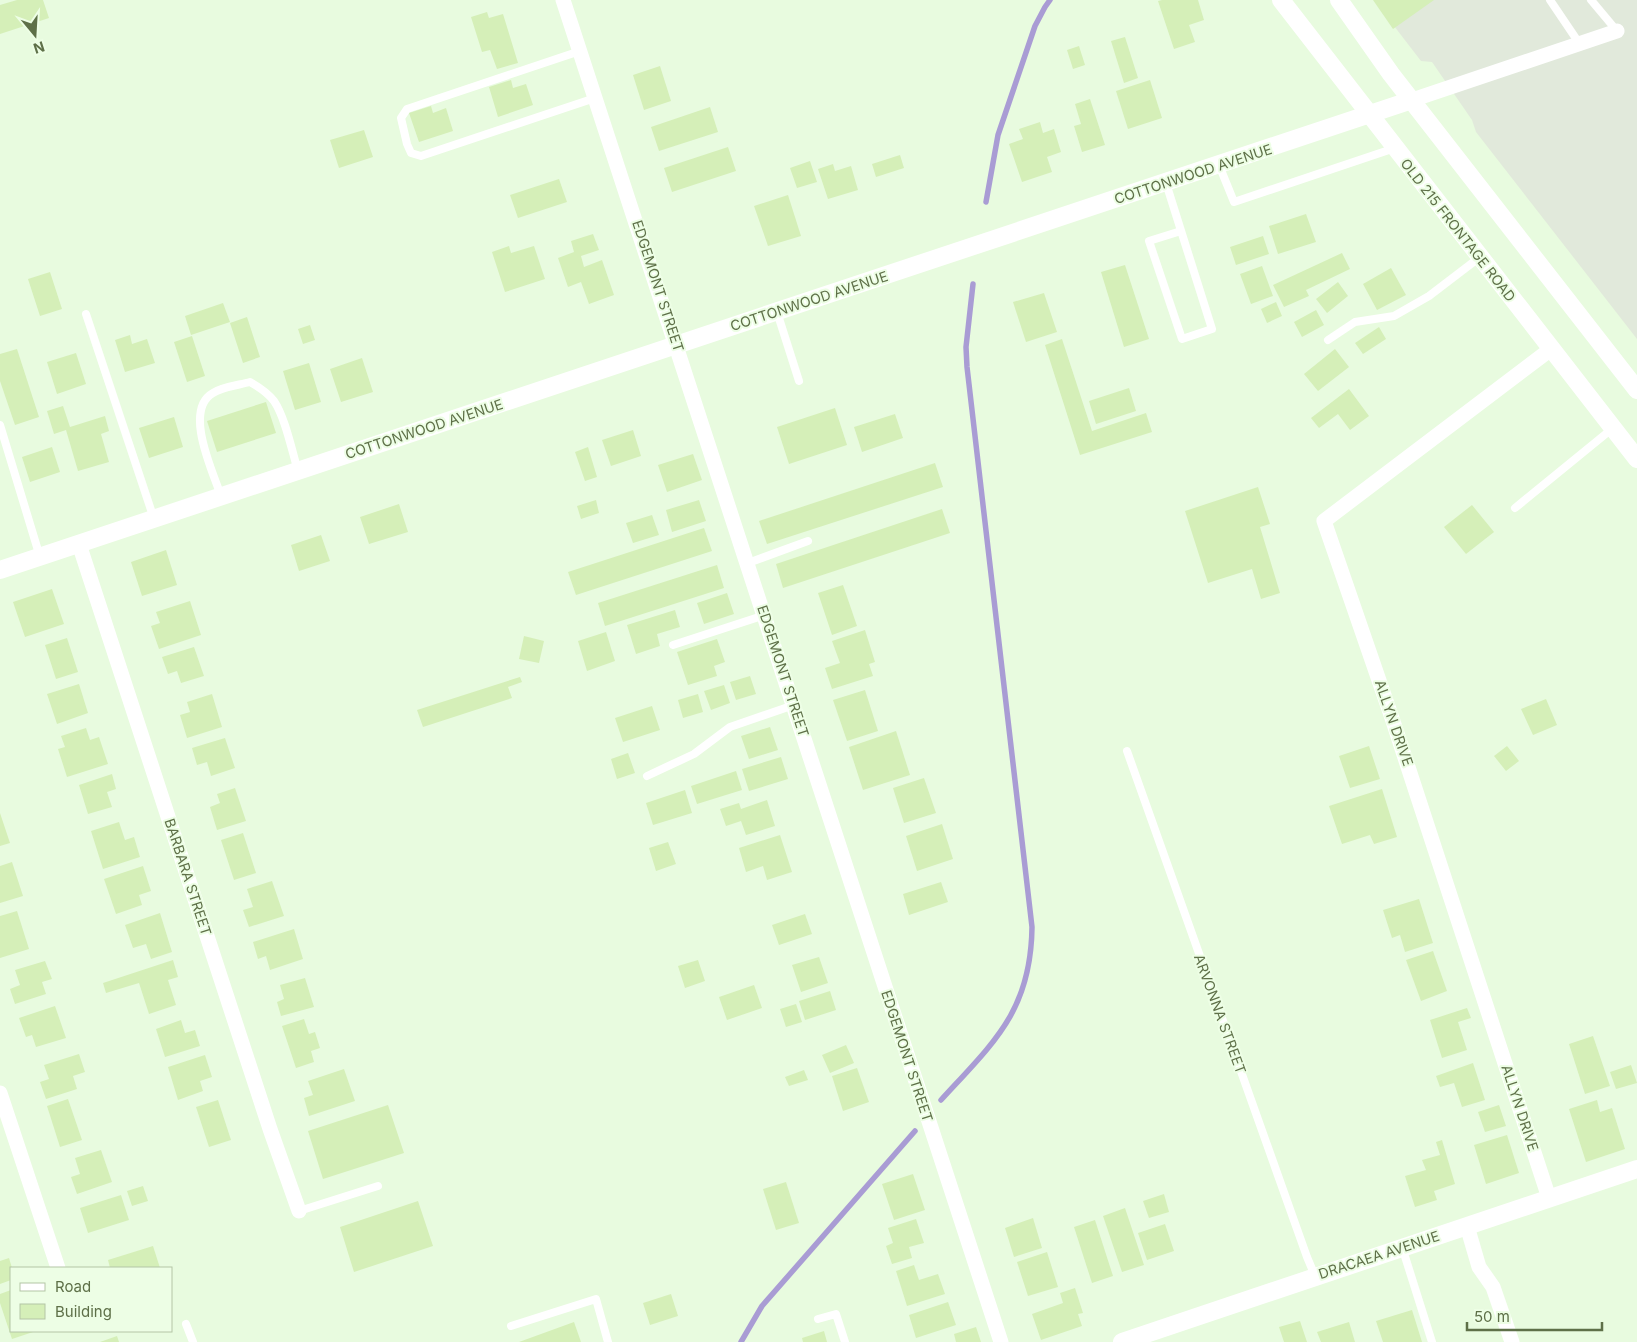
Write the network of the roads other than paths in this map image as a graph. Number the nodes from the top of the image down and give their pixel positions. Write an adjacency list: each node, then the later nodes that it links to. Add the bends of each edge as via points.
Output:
1 (563, 0): 8 (street, EDGEMONT STREET)
2 (1281, 0): 11 (street, OLD 215 FRONTAGE ROAD)
3 (1339, 0): 10 (street)
4 (1550, 0): 7 (lane)
5 (1591, 0): 6 (lane)
6 (1617, 30): 7 (street, COTTONWOOD AVENUE)
7 (1579, 43): 10 (street, COTTONWOOD AVENUE)
8 (580, 51): 9 (street, EDGEMONT STREET); 9 (lane, via 408,109 401,118 407,144 411,152 421,156)
9 (595, 98): 20 (street, EDGEMONT STREET)
10 (1412, 100): 11 (street, COTTONWOOD AVENUE); 23 (street)
11 (1371, 115): 12 (street, OLD 215 FRONTAGE ROAD); 13 (street, COTTONWOOD AVENUE)
12 (1395, 148): 13 (lane, via 1234,202); 16 (street, OLD 215 FRONTAGE ROAD)
13 (1219, 166): 14 (street, COTTONWOOD AVENUE)
14 (1166, 183): 15 (lane); 17 (street, COTTONWOOD AVENUE)
15 (1181, 231): 15 (lane, via 1212,329 1182,339 1149,241)
16 (1480, 257): 19 (lane, via 1429,296 1394,316 1356,322); 21 (street, OLD 215 FRONTAGE ROAD)
17 (777, 312): 20 (street, COTTONWOOD AVENUE); 22 (lane)
18 (86, 314): 30 (lane)
19 (1328, 340)
20 (677, 345): 27 (street, COTTONWOOD AVENUE); 34 (street, EDGEMONT STREET)
21 (1551, 349): 25 (street, OLD 215 FRONTAGE ROAD); 44 (street, ALLYN DRIVE, via 1324,521 1399,737)
22 (800, 381)
23 (1637, 390)
24 (0, 425): 33 (lane)
25 (1613, 428): 26 (street, OLD 215 FRONTAGE ROAD); 29 (lane)
26 (1637, 459)
27 (298, 471): 28 (street, COTTONWOOD AVENUE); 28 (lane, via 281,416 264,390 250,382 212,393 202,405 199,421)
28 (221, 496): 30 (street, COTTONWOOD AVENUE)
29 (1514, 508)
30 (154, 519): 32 (street, COTTONWOOD AVENUE)
31 (808, 542): 34 (lane)
32 (79, 544): 33 (street, COTTONWOOD AVENUE); 45 (street, BARBARA STREET)
33 (40, 557): 35 (street, COTTONWOOD AVENUE)
34 (748, 563): 36 (street, EDGEMONT STREET)
35 (0, 570)
36 (765, 615): 37 (lane); 38 (street, EDGEMONT STREET)
37 (673, 645)
38 (794, 705): 40 (lane, via 730,727 694,754); 56 (street, EDGEMONT STREET)
39 (1126, 751): 49 (lane, ARVONNA STREET)
40 (647, 776)
41 (0, 1093): 48 (street)
42 (1637, 1169): 44 (street, DRACAEA AVENUE)
43 (378, 1186): 45 (lane)
44 (1549, 1198): 46 (street, DRACAEA AVENUE)
45 (299, 1211)
46 (1467, 1226): 47 (street, DRACAEA AVENUE); 59 (street, via 1479,1268 1494,1286)
47 (1402, 1247): 49 (street, DRACAEA AVENUE); 58 (lane)
48 (58, 1267)
49 (1315, 1276): 57 (street, DRACAEA AVENUE)
50 (818, 1319): 55 (lane, via 836,1314)
51 (186, 1324): 53 (lane)
52 (511, 1326): 54 (lane, via 596,1299)
53 (193, 1342)
54 (608, 1342)
55 (845, 1342)
56 (1002, 1342)
57 (1122, 1342)
58 (1432, 1342)
59 (1512, 1342)

